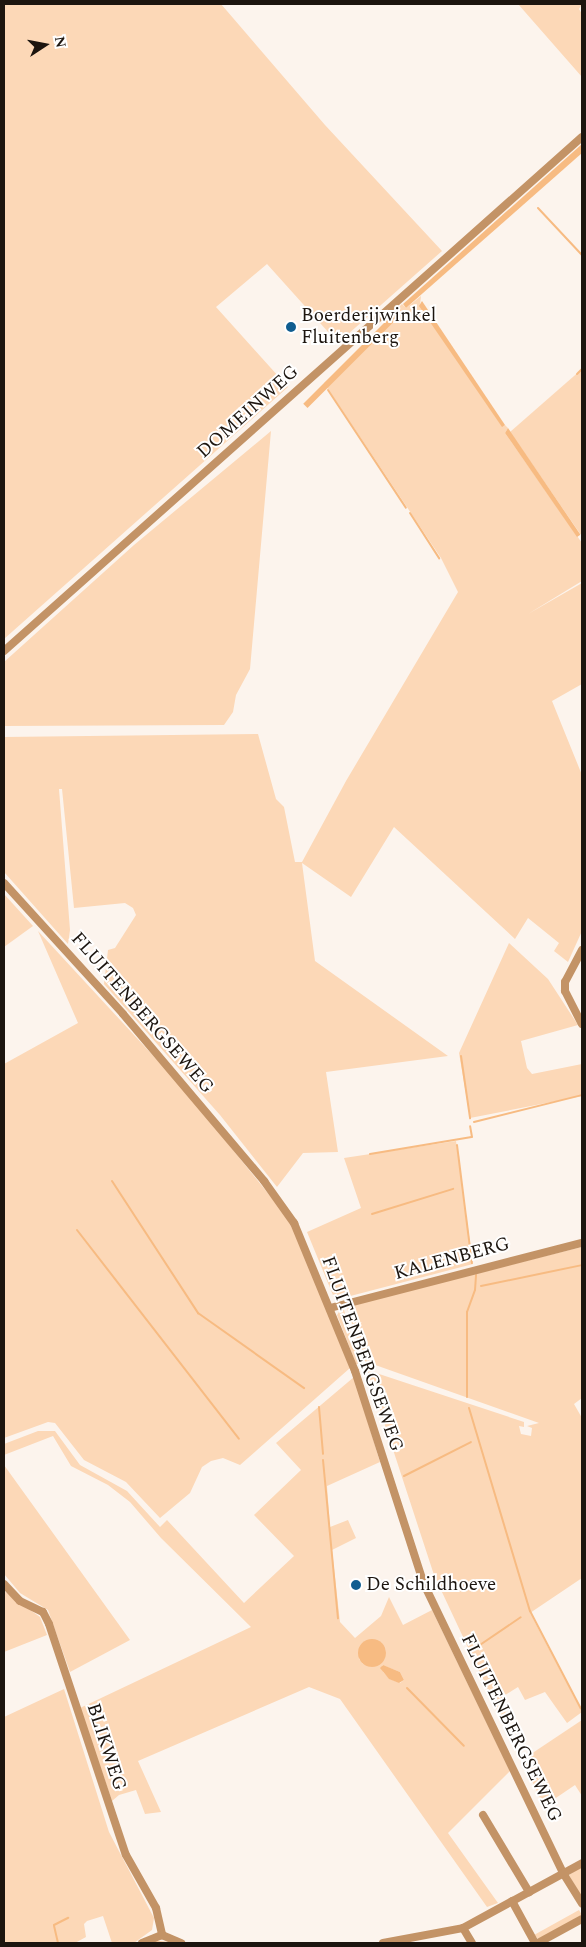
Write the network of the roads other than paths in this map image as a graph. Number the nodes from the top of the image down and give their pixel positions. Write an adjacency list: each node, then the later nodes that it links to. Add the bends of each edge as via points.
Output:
1 (582, 138): 2 (street, DOMEINWEG)
2 (4, 651)
3 (4, 883): 7 (street, FLUITENBERGSEWEG, via 123,1014 264,1181 298,1230)
4 (582, 950): 5 (street, via 565,982 565,990)
5 (582, 1024)
6 (582, 1243): 7 (street, KALENBERG)
7 (330, 1308): 11 (street, FLUITENBERGSEWEG, via 423,1582)
8 (4, 1584): 17 (street, BLIKWEG, via 20,1601 38,1608 49,1624 126,1855 156,1908)
9 (483, 1815): 12 (street)
10 (582, 1864): 11 (street)
11 (563, 1873): 12 (street); 14 (street, FLUITENBERGSEWEG)
12 (530, 1892): 13 (street)
13 (512, 1901): 16 (street); 23 (street)
14 (582, 1903)
15 (582, 1919): 23 (street)
16 (463, 1928): 18 (street); 22 (street)
17 (162, 1934): 19 (street); 20 (street)
18 (399, 1942): 21 (street)
19 (142, 1943)
20 (181, 1943)
21 (383, 1943)
22 (472, 1943)
23 (536, 1943)

